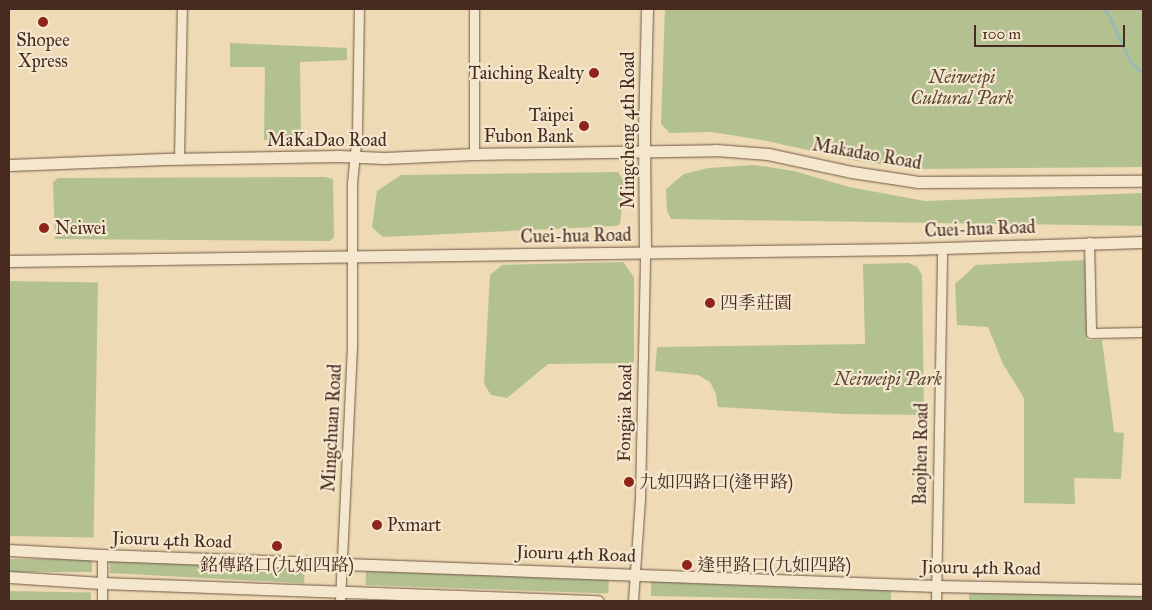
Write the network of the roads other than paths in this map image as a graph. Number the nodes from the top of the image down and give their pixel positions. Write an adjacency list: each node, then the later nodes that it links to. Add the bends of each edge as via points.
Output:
1 (182, 9): 8 (street)
2 (359, 9): 7 (street, Mingchuan Road)
3 (474, 9): 6 (street)
4 (648, 9): 5 (street, Mingcheng 4th Road)
5 (646, 152): 6 (street, MaKaDao Road); 10 (street, Makadao Road, via 716,150 768,154 918,182); 14 (street, Mingcheng 4th Road)
6 (474, 154): 7 (street, MaKaDao Road)
7 (354, 158): 8 (street, MaKaDao Road); 15 (street, Mingchuan Road)
8 (179, 159): 9 (street, MaKaDao Road)
9 (9, 165)
10 (1143, 181)
11 (1089, 242): 12 (street, Cuei-hua Road); 13 (street, Cuei-hua Road); 17 (street, via 1091,332)
12 (1143, 242)
13 (942, 248): 14 (street, Cuei-hua Road); 24 (street, Baojhen Road)
14 (645, 252): 15 (street, Cuei-hua Road); 21 (street, Fongjia Road)
15 (352, 256): 16 (street, Cuei-hua Road); 20 (street, Mingchuan Road, via 352,355)
16 (9, 262)
17 (1143, 332)
18 (9, 550): 19 (street, Jiouru 4th Road)
19 (102, 555): 20 (street, Jiouru 4th Road); 23 (street)
20 (342, 564): 21 (street, Jiouru 4th Road); 26 (street, Mingchuan Road)
21 (636, 574): 24 (street, Jiouru 4th Road); 29 (street, Fongjia Road)
22 (9, 578): 23 (street)
23 (102, 583): 26 (street); 27 (street)
24 (936, 586): 25 (street, Jiouru 4th Road); 30 (street, Baojhen Road)
25 (1143, 590)
26 (341, 597): 28 (street)
27 (102, 601)
28 (598, 601)
29 (633, 601)
30 (936, 601)

